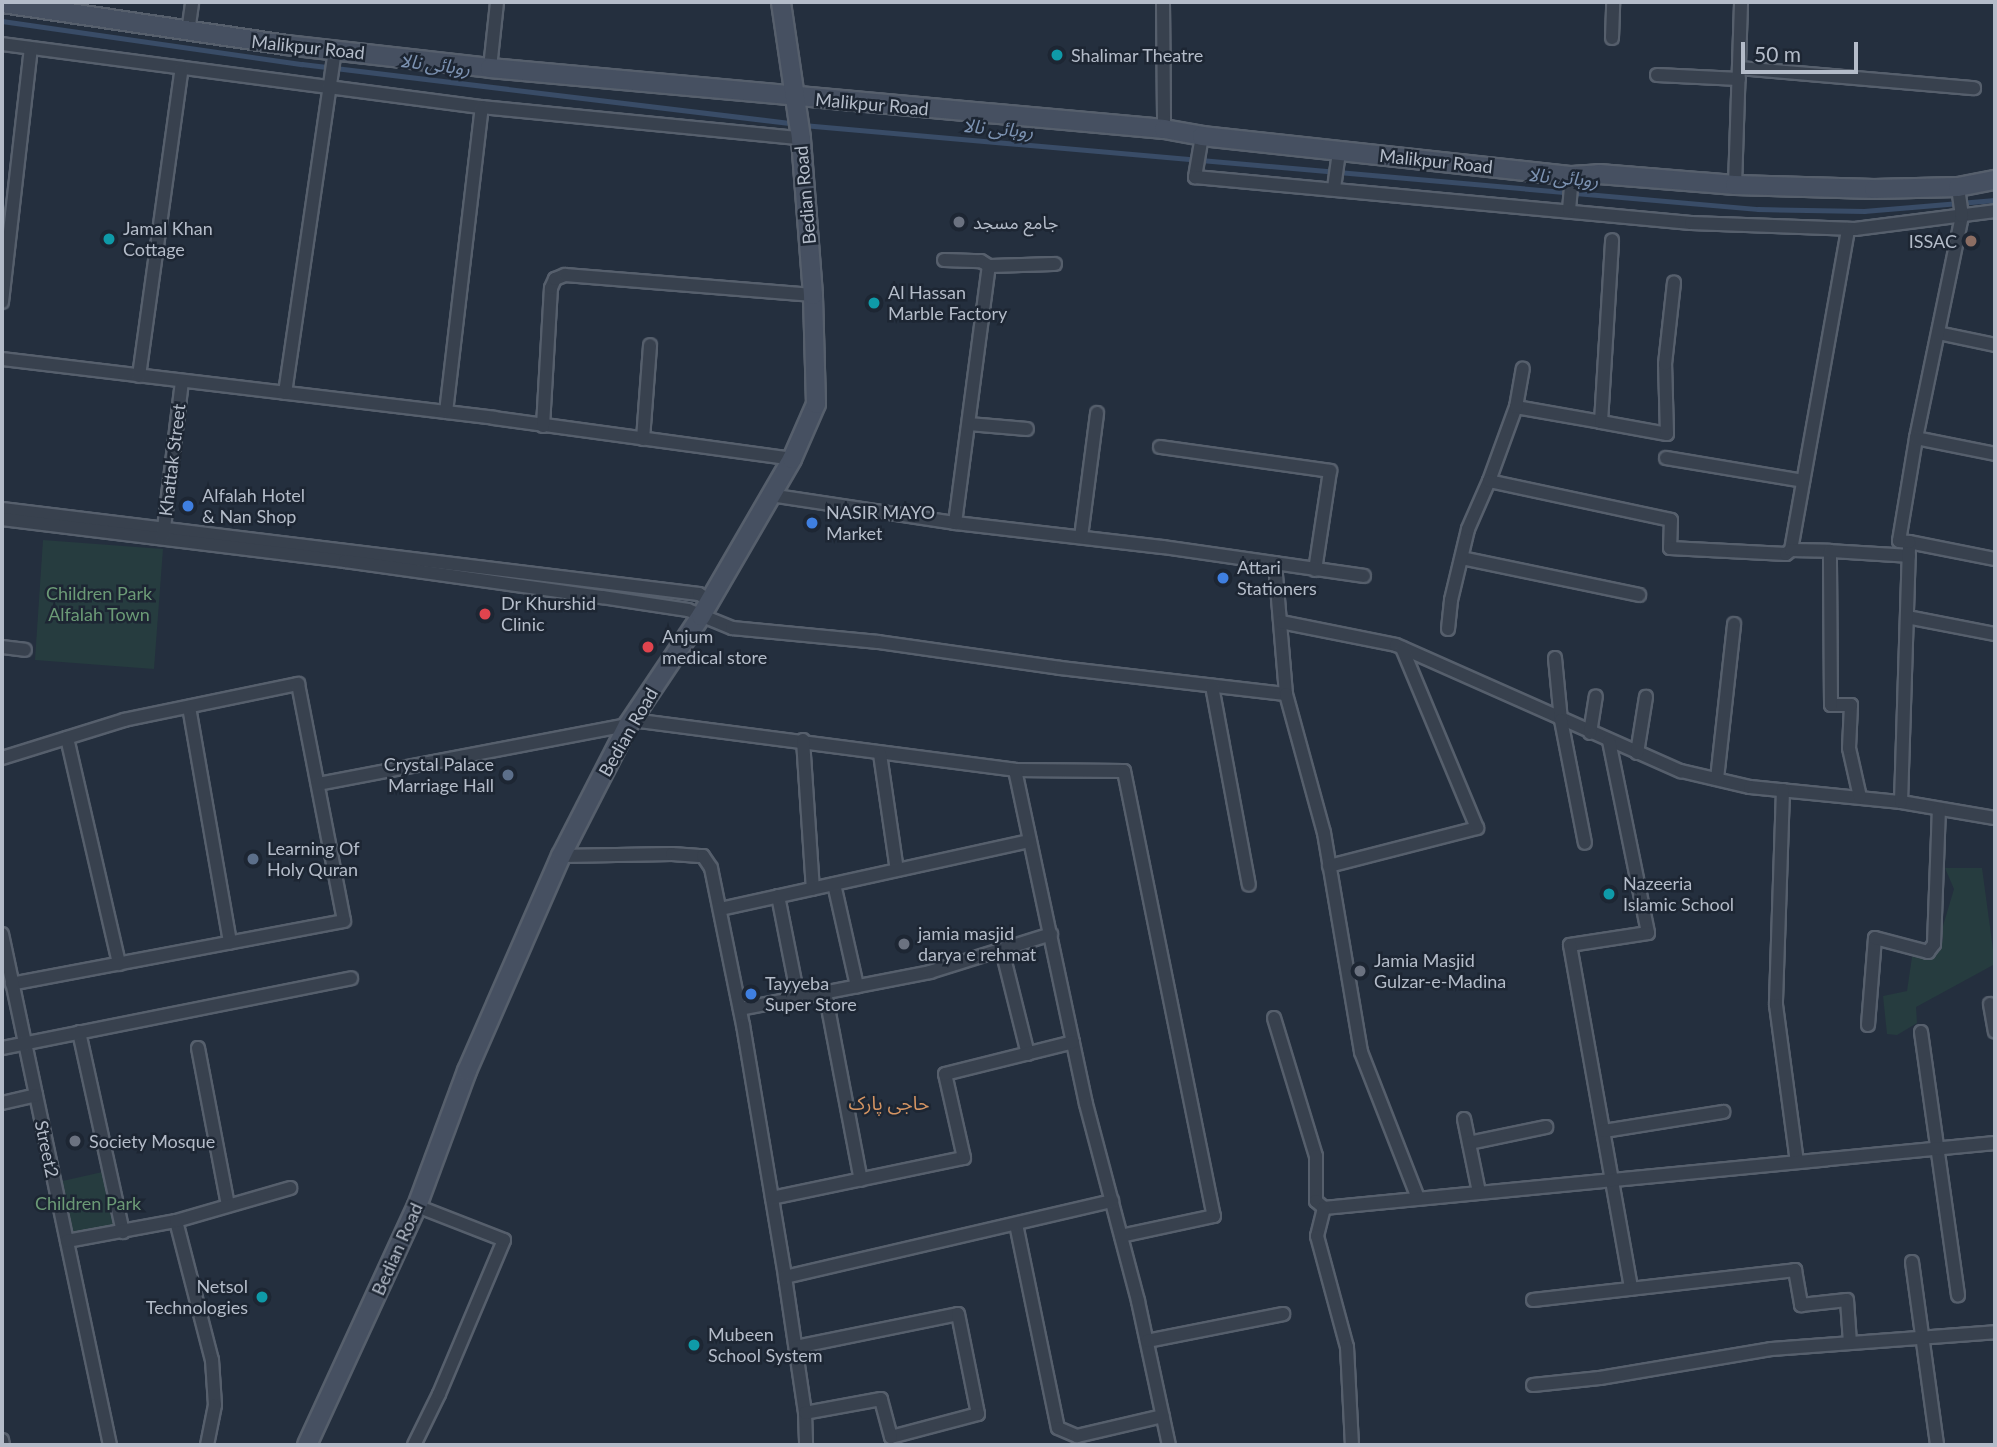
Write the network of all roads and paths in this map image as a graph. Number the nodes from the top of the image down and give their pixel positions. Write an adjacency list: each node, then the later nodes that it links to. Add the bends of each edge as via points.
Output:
1 (192, 2): 8 (street)
2 (497, 2): 14 (street)
3 (781, 2): 19 (street, Bedian Road)
4 (1163, 2): 21 (street)
5 (1613, 2): 9 (street)
6 (1741, 2): 15 (street)
7 (2, 3): 8 (street, Malikpur Road)
8 (188, 32): 12 (street, Malikpur Road)
9 (1612, 38)
10 (2, 44): 11 (street)
11 (31, 49): 13 (street); 40 (street)
12 (333, 55): 14 (street, Malikpur Road); 17 (street)
13 (182, 68): 17 (street); 46 (street)
14 (490, 68): 19 (street, Malikpur Road)
15 (1739, 74): 16 (street); 18 (street); 28 (street)
16 (1657, 75)
17 (329, 80): 20 (street); 48 (street)
18 (1974, 88)
19 (796, 103): 21 (street, Malikpur Road); 22 (street, Bedian Road)
20 (482, 107): 22 (street); 50 (street)
21 (1164, 129): 23 (street, Malikpur Road)
22 (800, 134): 39 (street, Bedian Road)
23 (1201, 141): 24 (street, Malikpur Road); 27 (street, via 1195,177)
24 (1339, 155): 25 (street, Malikpur Road); 27 (street)
25 (1572, 180): 28 (street, Malikpur Road, via 1599,174); 30 (street)
26 (1995, 180): 29 (street, Malikpur Road)
27 (1334, 184): 30 (street)
28 (1735, 185): 29 (street, Malikpur Road)
29 (1959, 190): 32 (street)
30 (1569, 207): 33 (street, via 1691,223)
31 (1995, 211): 32 (street)
32 (1962, 216): 33 (street); 41 (street)
33 (1848, 229): 63 (street)
34 (1612, 240): 52 (street)
35 (944, 260): 37 (street, via 981,261)
36 (1055, 264): 37 (street)
37 (989, 266): 53 (street)
38 (1674, 282): 52 (street, via 1665,364 1667,434)
39 (813, 295): 54 (street, via 565,275 555,279); 61 (street, Bedian Road, via 816,404)
40 (2, 302)
41 (1938, 333): 43 (street); 56 (street)
42 (650, 345): 57 (street)
43 (1995, 345)
44 (2, 359): 46 (street)
45 (1522, 369): 49 (street)
46 (139, 376): 47 (street)
47 (182, 381): 48 (street); 68 (street, Khattak Street)
48 (285, 393): 50 (street)
49 (1517, 407): 52 (street); 62 (street)
50 (446, 412): 54 (street)
51 (1097, 413): 69 (street)
52 (1601, 422)
53 (969, 424): 55 (street); 67 (street)
54 (543, 426): 57 (street)
55 (1027, 429)
56 (1916, 438): 59 (street); 70 (street, via 1899,541)
57 (643, 439): 61 (street)
58 (1160, 447): 76 (street, via 1330,471)
59 (1995, 454)
60 (1665, 458): 63 (street)
61 (792, 459): 64 (street, Bedian Road)
62 (1489, 481): 71 (street, via 1671,520 1670,548 1786,554); 73 (street, via 1468,530)
63 (1803, 481): 71 (street)
64 (770, 495): 67 (street); 81 (street, Bedian Road)
65 (2, 509): 68 (street)
66 (2, 519): 68 (street)
67 (955, 523): 69 (street)
68 (163, 534): 78 (street); 80 (street)
69 (1081, 537): 75 (street)
70 (1909, 549): 72 (street); 74 (street); 82 (street)
71 (1791, 550): 72 (street)
72 (1830, 551): 109 (street, via 1830,705 1851,705 1849,748)
73 (1462, 558): 79 (street); 85 (street)
74 (1995, 559)
75 (1275, 563): 76 (street); 83 (street)
76 (1315, 570): 77 (street)
77 (1364, 576)
78 (604, 583): 80 (street); 81 (street, via 699,594)
79 (1639, 595)
80 (602, 597): 81 (street, via 688,610)
81 (706, 608): 91 (street, via 732,628 878,642); 97 (street, Bedian Road)
82 (1907, 617): 86 (street); 110 (street)
83 (1280, 622): 88 (street); 92 (street)
84 (1734, 624): 106 (street)
85 (1448, 629)
86 (1995, 634)
87 (2, 647): 89 (street)
88 (1402, 648): 96 (street); 116 (street, via 1477,828)
89 (25, 650)
90 (1555, 658): 96 (street)
91 (1212, 686): 92 (street); 119 (street)
92 (1286, 694): 116 (street)
93 (1596, 696): 98 (street)
94 (1646, 697): 102 (street)
95 (189, 707): 99 (street); 107 (street, via 298,684); 125 (street)
96 (1561, 720): 98 (street); 114 (street)
97 (630, 722): 100 (street); 107 (street); 115 (street, Bedian Road)
98 (1590, 733): 101 (street)
99 (67, 738): 104 (street); 127 (street)
100 (803, 740): 103 (street); 120 (street)
101 (1609, 741): 102 (street); 150 (street, via 1648,933 1570,945)
102 (1637, 753): 106 (street, via 1681,771)
103 (880, 754): 105 (street); 117 (street)
104 (2, 758)
105 (1014, 770): 113 (street); 168 (street, via 1124,771 1214,1216)
106 (1717, 779): 108 (street)
107 (318, 784): 125 (street, via 344,920)
108 (1783, 790): 109 (street); 154 (street, via 1776,1005)
109 (1860, 797): 110 (street)
110 (1901, 802): 111 (street)
111 (1939, 809): 112 (street); 136 (street, via 1934,944 1928,952 1875,938)
112 (1995, 818)
113 (1030, 841): 117 (street); 124 (street)
114 (1585, 843)
115 (561, 856): 122 (street, via 703,856 711,868); 163 (street, Bedian Road, via 467,1071)
116 (1329, 866): 160 (street, via 1361,1052)
117 (897, 870): 118 (street)
118 (834, 884): 120 (street); 130 (street)
119 (1249, 885)
120 (813, 889): 121 (street)
121 (778, 896): 122 (street); 132 (street)
122 (720, 909): 134 (street)
123 (2, 934): 129 (street, Street2)
124 (1051, 934): 126 (street); 140 (street)
125 (230, 942): 127 (street)
126 (1002, 950): 130 (street, via 930,972); 144 (street)
127 (119, 964): 129 (street)
128 (351, 978): 137 (street)
129 (12, 984): 141 (street, Street2)
130 (857, 986): 131 (street)
131 (825, 992): 132 (street); 156 (street)
132 (798, 997): 134 (street)
133 (1990, 1004): 139 (street)
134 (740, 1009): 159 (street)
135 (1274, 1018): 164 (street, via 1316,1156 1316,1201)
136 (1868, 1025)
137 (79, 1032): 141 (street); 167 (street)
138 (1921, 1032): 153 (street)
139 (1995, 1032)
140 (1073, 1042): 144 (street); 161 (street)
141 (25, 1043): 142 (street); 145 (street, Street2)
142 (2, 1048)
143 (198, 1048): 162 (street)
144 (1027, 1054): 156 (street, via 945,1074 964,1158)
145 (36, 1095): 146 (street); 169 (street, Street2)
146 (2, 1103)
147 (1723, 1112): 150 (street)
148 (1464, 1119): 151 (street)
149 (1546, 1127): 151 (street)
150 (1604, 1131): 155 (street)
151 (1469, 1143): 158 (street)
152 (1995, 1143): 153 (street)
153 (1939, 1149): 154 (street); 173 (street)
154 (1797, 1162): 155 (street)
155 (1613, 1178): 158 (street); 172 (street)
156 (861, 1180): 159 (street)
157 (290, 1188): 162 (street)
158 (1479, 1192): 160 (street)
159 (772, 1198): 171 (street)
160 (1418, 1198): 164 (street)
161 (1112, 1201): 166 (street); 168 (street)
162 (228, 1205): 165 (street)
163 (417, 1206): 186 (street, Bedian Road); 187 (street, via 505,1240)
164 (1324, 1208): 190 (street, via 1317,1236 1347,1347)
165 (176, 1221): 167 (street); 185 (street, via 212,1360 215,1405)
166 (1016, 1224): 171 (street); 183 (street, via 1058,1428 1077,1436)
167 (123, 1232): 169 (street)
168 (1121, 1236): 178 (street)
169 (67, 1241): 184 (street, Street2)
170 (1912, 1262): 177 (street)
171 (785, 1277): 180 (street)
172 (1631, 1289): 174 (street); 179 (street, via 1795,1270 1801,1305 1847,1300)
173 (1958, 1295)
174 (1533, 1300)
175 (1283, 1314): 178 (street)
176 (1995, 1332): 177 (street)
177 (1921, 1338): 179 (street); 191 (street)
178 (1147, 1340): 183 (street)
179 (1850, 1343): 181 (street, via 1771,1349)
180 (796, 1347): 182 (street); 182 (street, via 958,1314 978,1414 891,1437 881,1399)
181 (1533, 1385)
182 (804, 1413): 188 (street)
183 (1163, 1416): 189 (street)
184 (110, 1445)
185 (206, 1445)
186 (307, 1445)
187 (414, 1445)
188 (806, 1445)
189 (1169, 1445)
190 (1352, 1445)
191 (1937, 1445)

